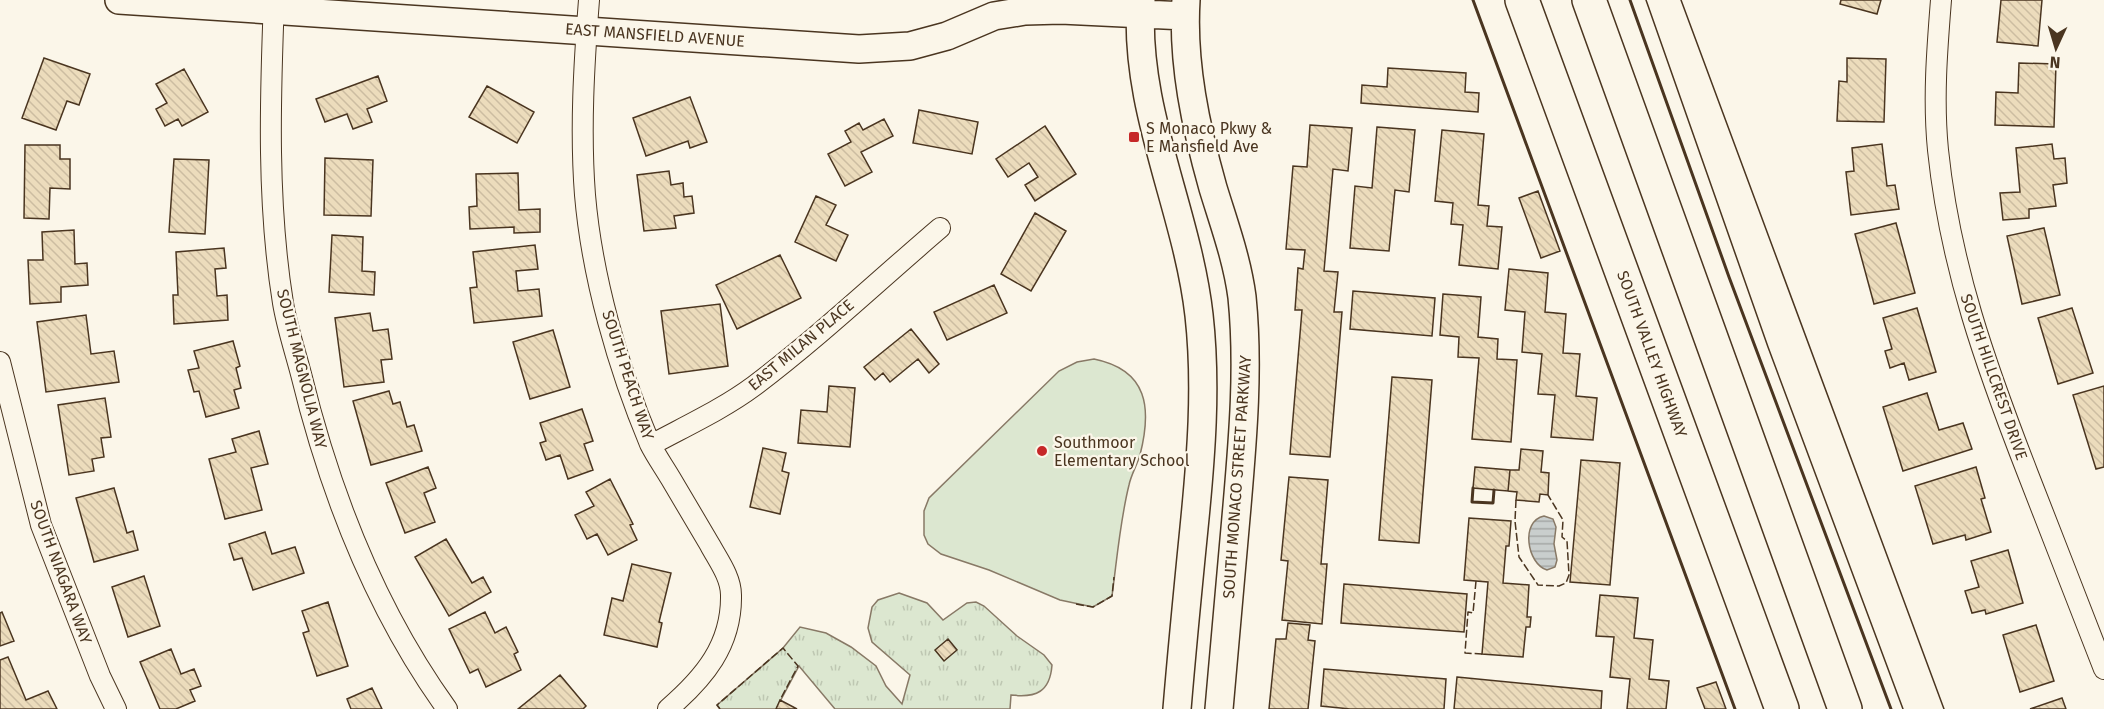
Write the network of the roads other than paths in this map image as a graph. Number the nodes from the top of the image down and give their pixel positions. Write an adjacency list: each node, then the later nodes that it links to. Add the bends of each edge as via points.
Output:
1 (119, 0): 6 (main road, EAST MANSFIELD AVENUE)
2 (589, 0): 9 (street, SOUTH PEACH WAY)
3 (1522, 0): 19 (highway, SOUTH VALLEY HIGHWAY)
4 (1589, 0): 20 (highway)
5 (1941, 0): 13 (street, SOUTH HILLCREST DRIVE, via 1935,105 1944,197 1957,263 1993,384)
6 (274, 5): 9 (main road, EAST MANSFIELD AVENUE); 15 (street, SOUTH MAGNOLIA WAY, via 270,127 275,225 284,304 312,420 349,530 390,618)
7 (1140, 7): 8 (main road, EAST MANSFIELD AVENUE); 9 (main road, EAST MANSFIELD AVENUE, via 1012,12 933,41 875,49); 17 (main road, via 1148,102 1192,270 1202,348 1201,455)
8 (1185, 8): 18 (main road, SOUTH MONACO STREET PARKWAY, via 1192,94 1235,261 1245,336 1241,459)
9 (587, 31): 12 (street, SOUTH PEACH WAY, via 583,135 588,220 618,352)
10 (940, 228): 12 (street, EAST MILAN PLACE, via 753,387)
11 (0, 362): 14 (street, SOUTH NIAGARA WAY, via 41,525)
12 (651, 445): 16 (street, SOUTH PEACH WAY, via 723,568 731,592 723,644 710,667)
13 (2104, 669)
14 (116, 709)
15 (447, 709)
16 (668, 709)
17 (1177, 709)
18 (1219, 709)
19 (1782, 709)
20 (1845, 709)

